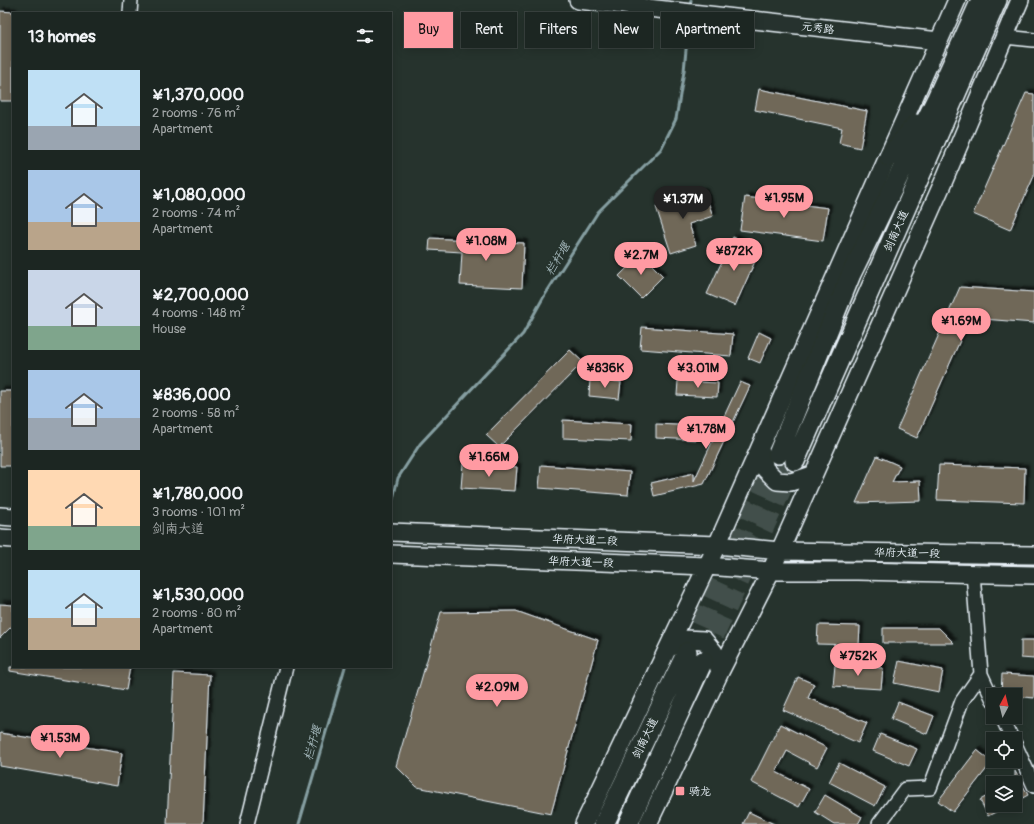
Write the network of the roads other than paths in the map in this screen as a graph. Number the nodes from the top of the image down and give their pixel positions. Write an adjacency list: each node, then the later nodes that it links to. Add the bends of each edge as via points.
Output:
1 (131, 0): 8 (street)
2 (578, 0): 7 (main road, 元秀路)
3 (957, 0): 9 (main road)
4 (981, 0): 12 (highway, 剑南大道)
5 (997, 0): 14 (highway, 剑南大道)
6 (1020, 0): 10 (main road)
7 (673, 4): 9 (main road, 元秀路)
8 (130, 12)
9 (941, 36): 13 (main road)
10 (1005, 37): 11 (street); 15 (main road)
11 (1034, 40)
12 (937, 98): 13 (highway); 14 (highway, 剑南大道, via 851,274)
13 (889, 157): 14 (main road)
14 (778, 455): 15 (main road, via 765,469 776,481 791,482); 21 (main road)
15 (812, 475): 22 (main road)
16 (0, 516): 17 (main road)
17 (12, 517)
18 (392, 532): 21 (main road, 华府大道二段)
19 (0, 538): 20 (main road)
20 (12, 539)
21 (717, 545): 22 (main road, 华府大道二段); 25 (main road)
22 (780, 551): 24 (main road, 华府大道一段); 26 (main road)
23 (392, 554): 25 (main road, 华府大道一段)
24 (1034, 555)
25 (707, 566): 26 (main road, 华府大道一段); 29 (main road)
26 (771, 571): 27 (main road, 华府大道一段); 33 (main road)
27 (973, 573): 28 (main road, 华府大道一段); 34 (street)
28 (1034, 575)
29 (668, 649): 33 (main road, via 685,639 704,640 714,652); 39 (main road)
30 (687, 652): 40 (highway, 剑南大道)
31 (703, 661): 41 (highway, 剑南大道)
32 (286, 668): 38 (street)
33 (720, 672): 42 (main road)
34 (981, 674): 35 (street); 43 (street, via 962,701 930,788 905,789)
35 (987, 688)
36 (1022, 759): 37 (street)
37 (1034, 786)
38 (247, 824)
39 (584, 824)
40 (604, 824)
41 (628, 824)
42 (648, 824)
43 (879, 824)

